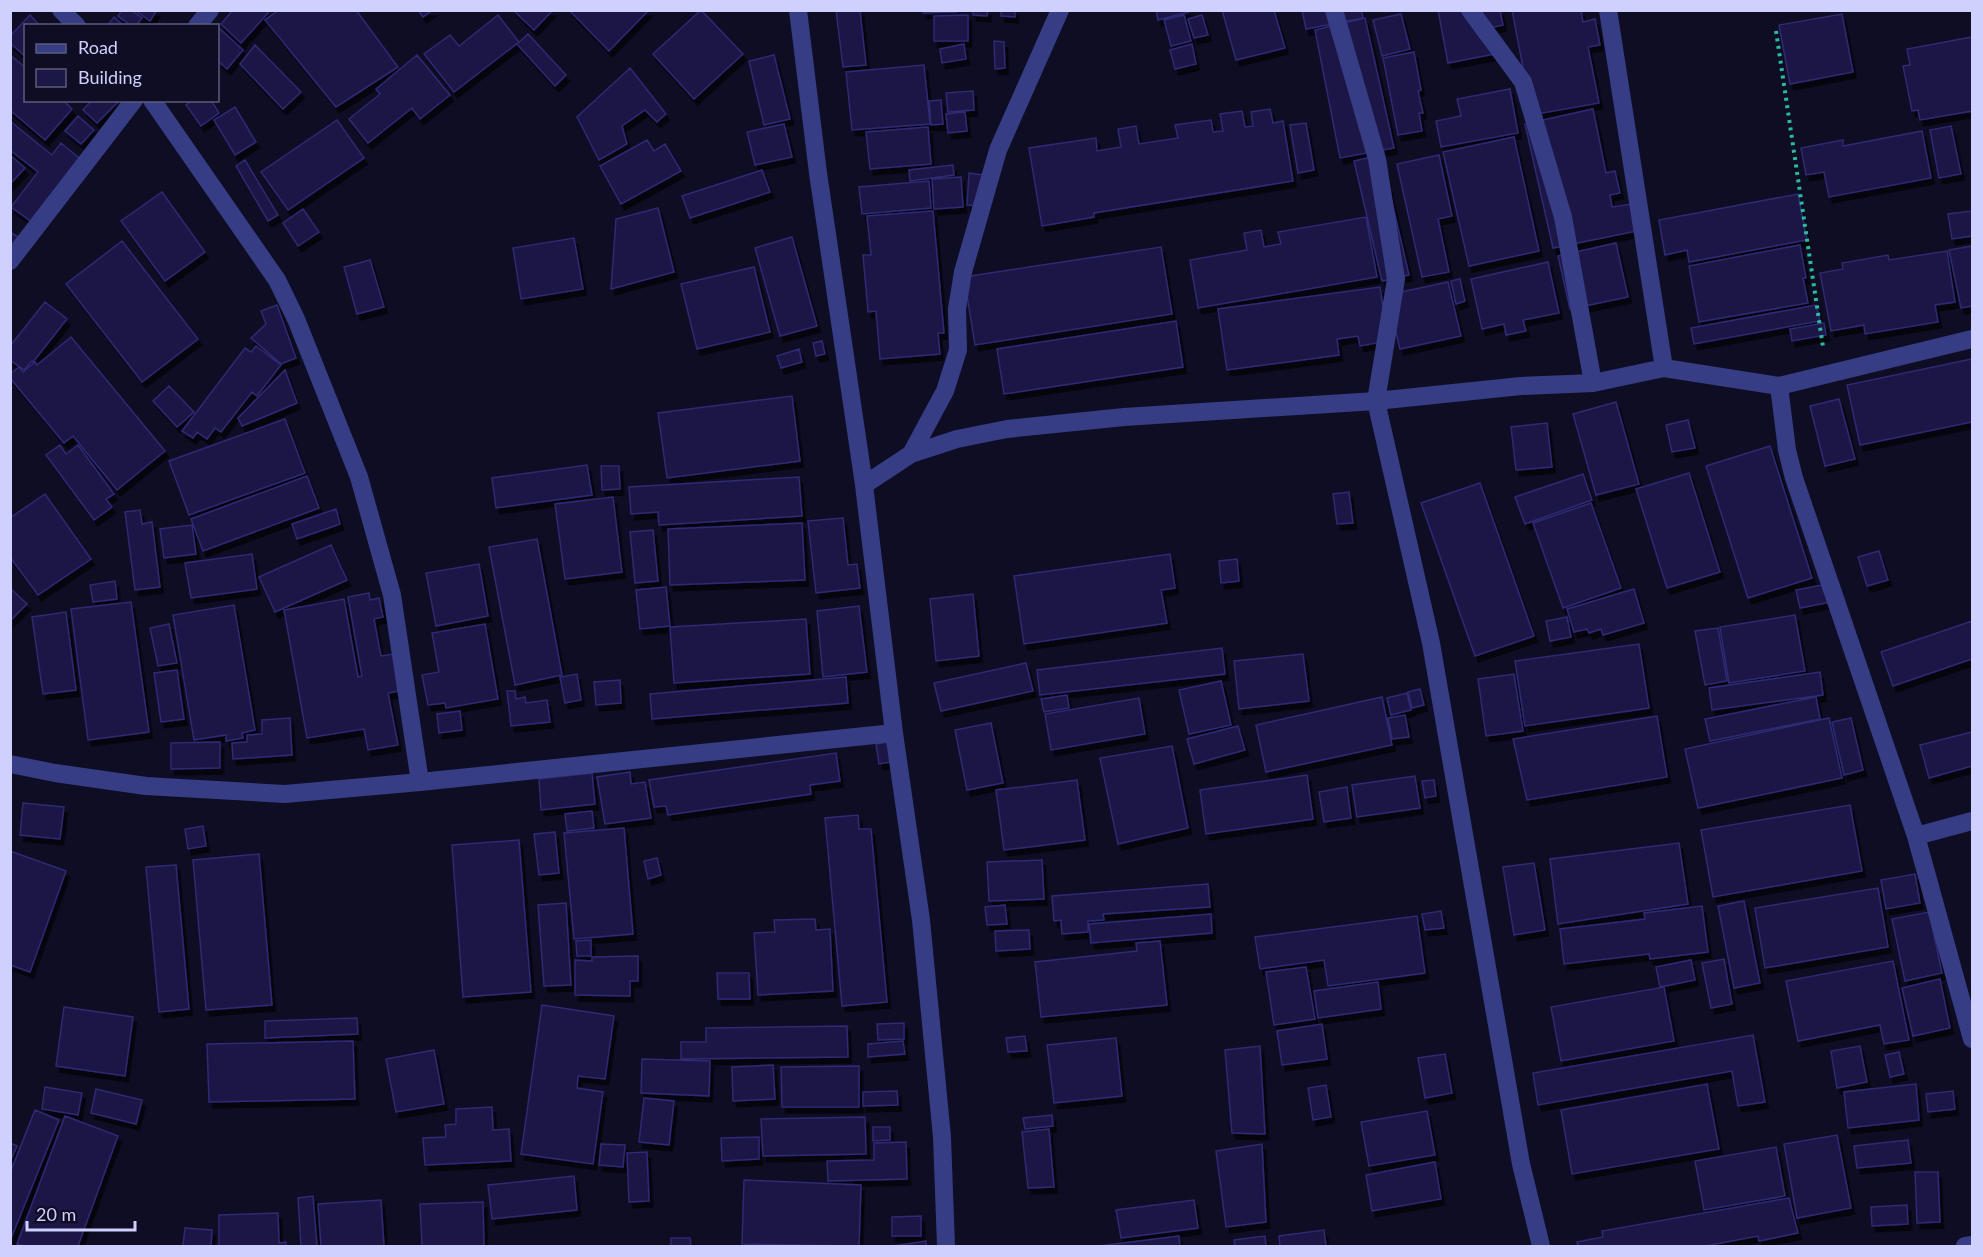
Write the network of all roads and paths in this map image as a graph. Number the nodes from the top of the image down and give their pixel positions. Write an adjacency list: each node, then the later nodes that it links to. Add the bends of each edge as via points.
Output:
1 (61, 10): 8 (street)
2 (210, 10): 9 (street)
3 (798, 10): 21 (street)
4 (1060, 10): 20 (street, via 998,150 963,272 957,309 958,350 945,391)
5 (1334, 10): 19 (street, via 1377,159 1396,279)
6 (1470, 10): 17 (street, via 1523,82 1563,217)
7 (1608, 10): 15 (street)
8 (75, 24)
9 (199, 24)
10 (1776, 31): 16 (path)
11 (132, 102): 13 (street)
12 (153, 102): 24 (street, via 276,280 296,319 359,477 392,595)
13 (10, 261)
14 (1972, 339): 16 (street)
15 (1664, 368): 17 (street); 18 (street)
16 (1827, 374): 18 (street)
17 (1593, 383): 19 (street)
18 (1779, 387): 26 (street, via 1794,478)
19 (1376, 401): 20 (street, via 1124,417 1007,429); 30 (street, via 1431,643 1521,1164)
20 (911, 454): 21 (street)
21 (864, 485): 22 (street)
22 (894, 733): 24 (street); 29 (street, via 922,932 942,1137)
23 (10, 764): 24 (street, via 146,786 285,794)
24 (420, 782)
25 (1972, 821): 26 (street)
26 (1916, 836): 27 (street)
27 (1972, 1039)
28 (1972, 1245): 31 (street)
29 (946, 1246)
30 (1541, 1246)
31 (1965, 1246)

